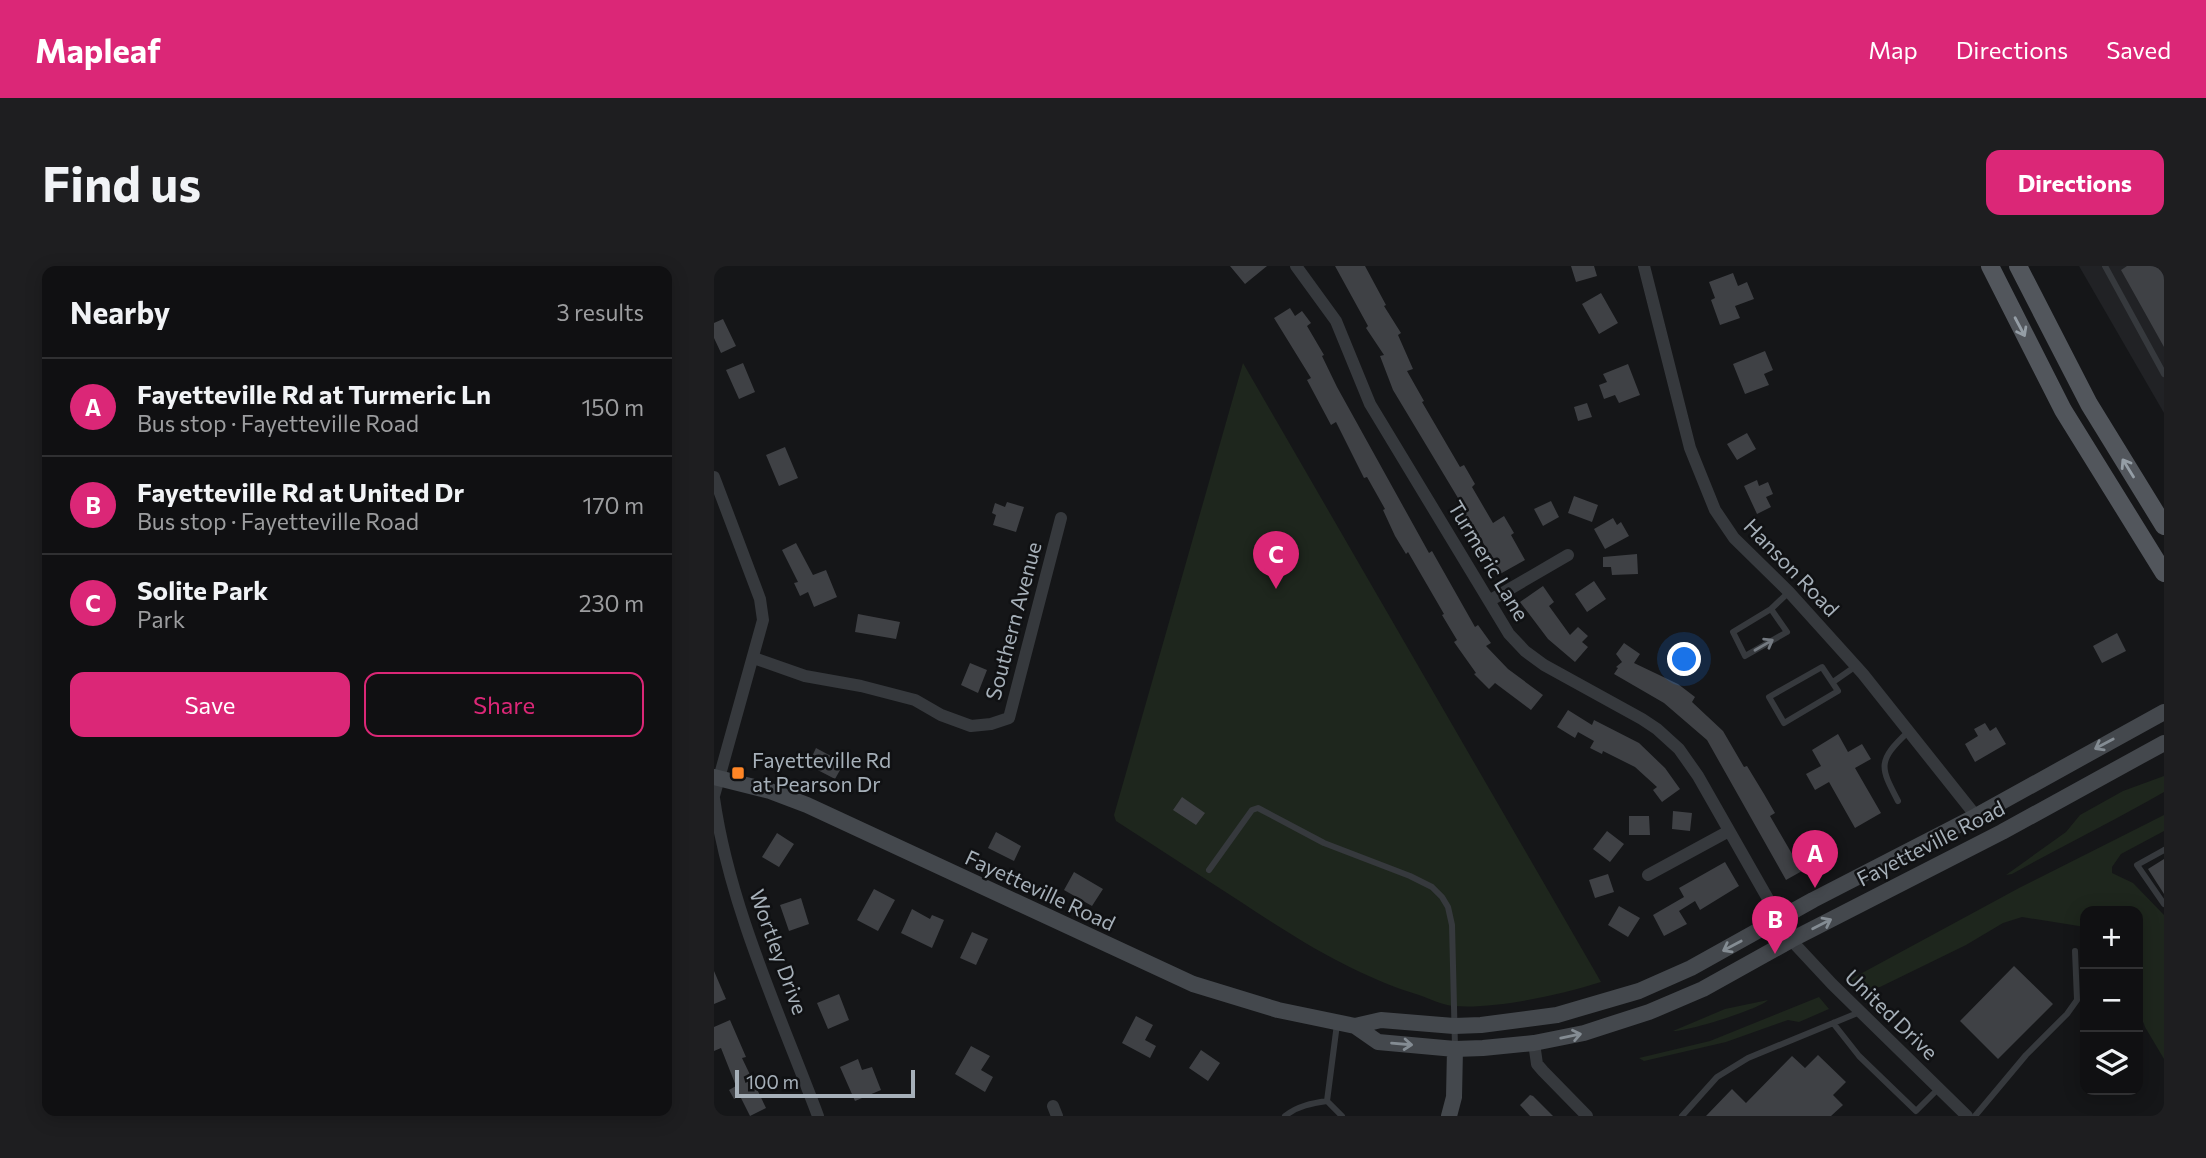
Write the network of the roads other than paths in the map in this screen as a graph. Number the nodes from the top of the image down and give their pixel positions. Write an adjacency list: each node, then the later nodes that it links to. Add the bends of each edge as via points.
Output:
1 (1296, 266): 13 (street, Turmeric Lane, via 1336,321 1370,404)
2 (1644, 266): 12 (street, Hanson Road, via 1690,448 1706,491 1734,538)
3 (1990, 266): 11 (main road, one-way to 11, via 2063,410)
4 (2018, 266): 9 (main road, one-way to 4, via 2089,404)
5 (2105, 266): 6 (lane)
6 (2164, 374)
7 (715, 481): 15 (street, Wortley Drive, via 762,608)
8 (1061, 518): 15 (street, Southern Avenue, via 1009,718 971,726 915,700 805,676)
9 (2164, 526)
10 (1568, 555): 13 (street)
11 (2164, 573)
12 (1789, 592): 14 (lane); 16 (street, Hanson Road)
13 (1489, 601): 25 (street, Turmeric Lane, via 1525,651 1671,740 1689,761)
14 (1771, 609): 14 (lane, one-way to 14, via 1733,632 1745,656 1787,632)
15 (754, 658): 21 (street, Wortley Drive)
16 (1856, 666): 17 (lane); 19 (street, Hanson Road)
17 (1833, 682): 17 (lane, via 1822,667 1769,697 1784,723 1838,691)
18 (2164, 712): 24 (main road, Fayetteville Road, one-way to 24)
19 (1909, 730): 23 (lane, via 1883,766); 24 (street, Hanson Road)
20 (2164, 743): 31 (main road, Fayetteville Road, one-way to 20)
21 (717, 778): 22 (street, Wortley Drive); 34 (main road, Fayetteville Road, via 807,805 1193,984)
22 (714, 797): 43 (street, Wortley Drive, via 740,906)
23 (1898, 801)
24 (1976, 816): 30 (main road, Fayetteville Road)
25 (1729, 831): 28 (street); 30 (street, Turmeric Lane)
26 (2164, 852): 29 (lane, via 2137,865)
27 (1209, 870): 37 (lane, via 1258,808 1324,843 1432,887 1446,904 1451,920)
28 (1648, 875)
29 (2164, 904)
30 (1780, 920): 37 (main road, Fayetteville Road, one-way to 37, via 1639,991 1557,1015)
31 (1791, 940): 33 (street, United Drive); 38 (main road, Fayetteville Road, one-way to 31, via 1649,1012 1703,989)
32 (2076, 951): 50 (lane, via 2077,1000)
33 (1860, 1012): 35 (lane); 40 (street, United Drive)
34 (1337, 1022): 36 (main road, Fayetteville Road); 41 (lane)
35 (1833, 1023): 42 (lane); 48 (lane, via 1748,1058 1717,1077)
36 (1355, 1026): 37 (main road, Fayetteville Road, via 1381,1020); 39 (main road, Fayetteville Road, one-way to 39, via 1378,1042)
37 (1454, 1026): 39 (lane)
38 (1534, 1043): 39 (main road, Fayetteville Road); 47 (street, via 1537,1064)
39 (1455, 1049): 46 (main road)
40 (1939, 1088): 42 (lane); 49 (street, United Drive)
41 (1327, 1101): 44 (lane, via 1314,1102); 45 (lane)
42 (1913, 1114)
43 (818, 1116)
44 (1286, 1116)
45 (1342, 1116)
46 (1449, 1116)
47 (1587, 1116)
48 (1682, 1116)
49 (1967, 1116)
50 (1975, 1116)

